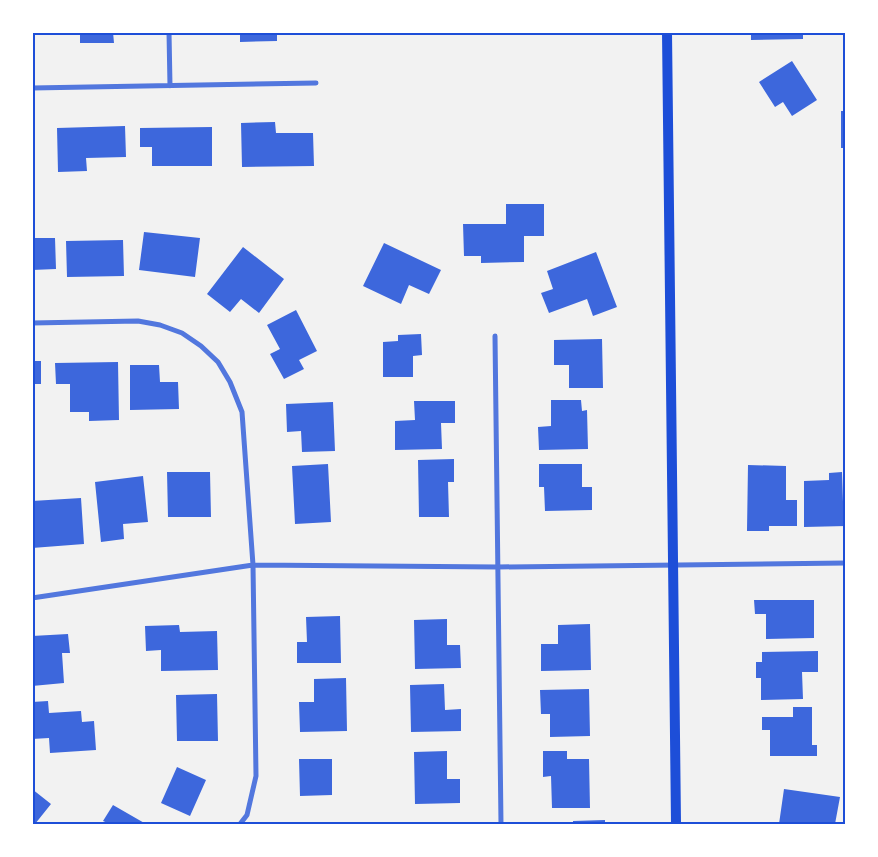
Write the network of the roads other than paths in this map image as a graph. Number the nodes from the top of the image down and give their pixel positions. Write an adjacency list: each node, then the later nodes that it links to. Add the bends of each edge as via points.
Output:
1 (169, 32): 4 (street)
2 (667, 32): 10 (main road)
3 (316, 84): 4 (street)
4 (170, 86): 5 (street)
5 (32, 88)
6 (32, 323): 9 (street, via 138,321 160,325 201,346 218,362 242,412)
7 (495, 336): 11 (street)
8 (846, 564): 10 (street)
9 (254, 565): 11 (street); 12 (street); 13 (street, via 256,776 247,815)
10 (674, 565): 11 (street); 15 (main road)
11 (498, 567): 14 (street)
12 (32, 598)
13 (240, 824)
14 (501, 824)
15 (676, 824)

